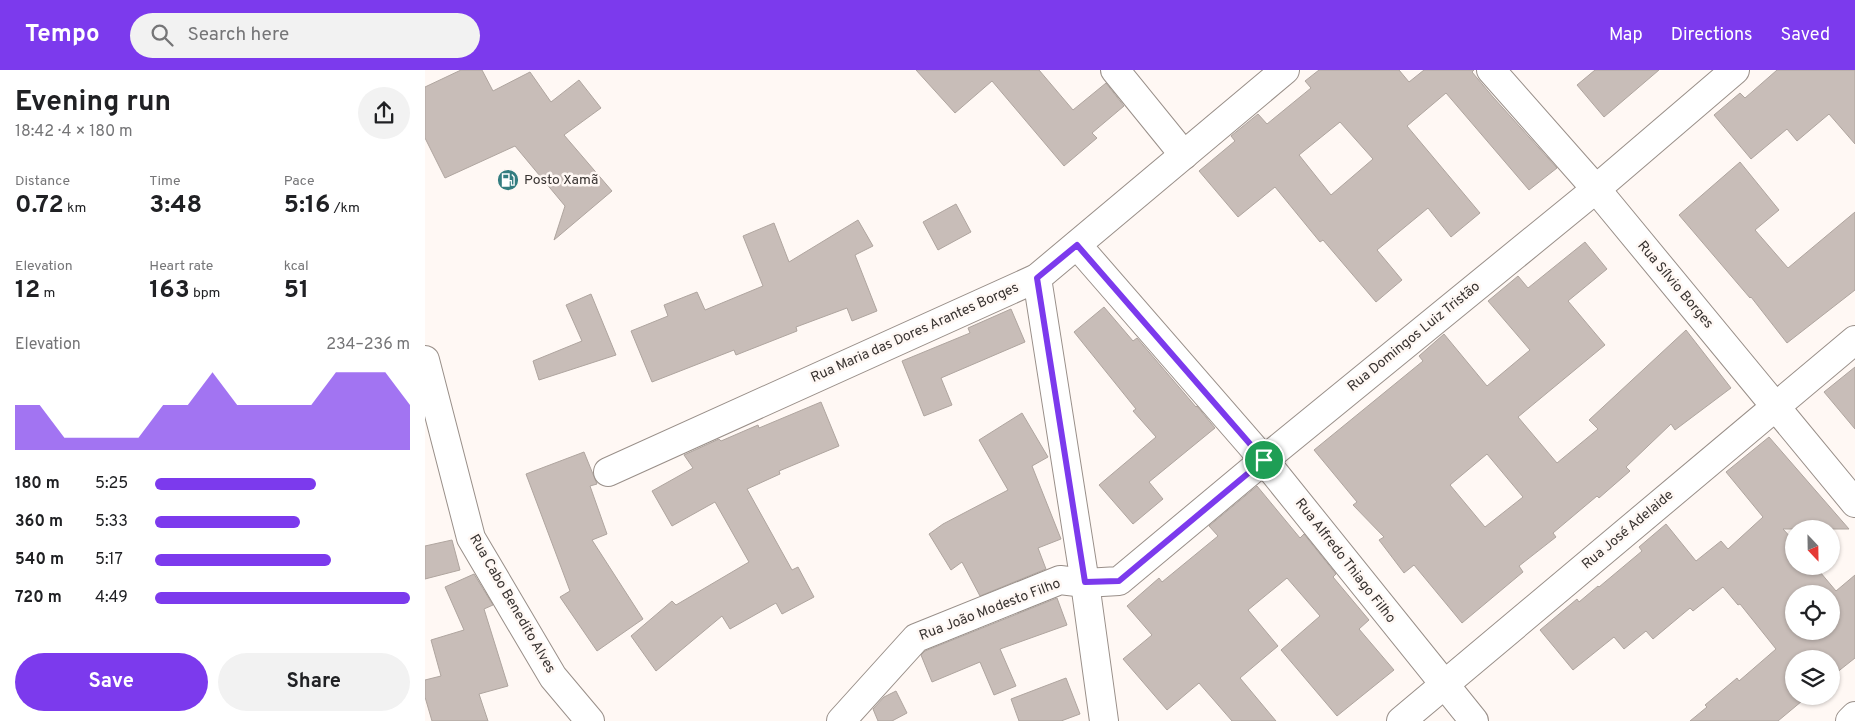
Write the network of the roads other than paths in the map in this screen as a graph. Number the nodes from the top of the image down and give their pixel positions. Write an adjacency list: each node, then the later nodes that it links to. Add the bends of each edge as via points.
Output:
1 (1115, 70): 5 (street)
2 (1285, 70): 5 (street, Rua Maria das Dores Arantes Borges)
3 (1491, 70): 6 (street, Rua Sílvio Borges)
4 (1735, 70): 6 (street, Rua Domingos Luiz Tristão)
5 (1184, 155): 7 (street, Rua Maria das Dores Arantes Borges)
6 (1596, 189): 11 (street, Rua Sílvio Borges); 12 (street, Rua Domingos Luiz Tristão)
7 (1077, 245): 8 (street, Rua Maria das Dores Arantes Borges); 12 (street, Rua Alfredo Thiago Filho)
8 (1037, 278): 13 (street, Rua Maria das Dores Arantes Borges); 15 (street)
9 (1855, 340): 11 (street, Rua José Adelaide)
10 (425, 360): 18 (street, Rua Cabo Benedito Alves, via 471,538 553,677)
11 (1776, 407): 14 (street, Rua Sílvio Borges); 16 (street, Rua José Adelaide)
12 (1264, 460): 15 (street, Rua Domingos Luiz Tristão, via 1119,581); 16 (street, Rua Alfredo Thiago Filho)
13 (608, 472)
14 (1855, 502)
15 (1085, 582): 19 (street, Rua João Modesto Filho, via 1060,580 916,638); 20 (street)
16 (1443, 684): 21 (street, Rua José Adelaide); 22 (street, Rua Alfredo Thiago Filho)
17 (1855, 716): 23 (street)
18 (590, 721)
19 (841, 721)
20 (1104, 721)
21 (1401, 721)
22 (1473, 721)
23 (1849, 721)

